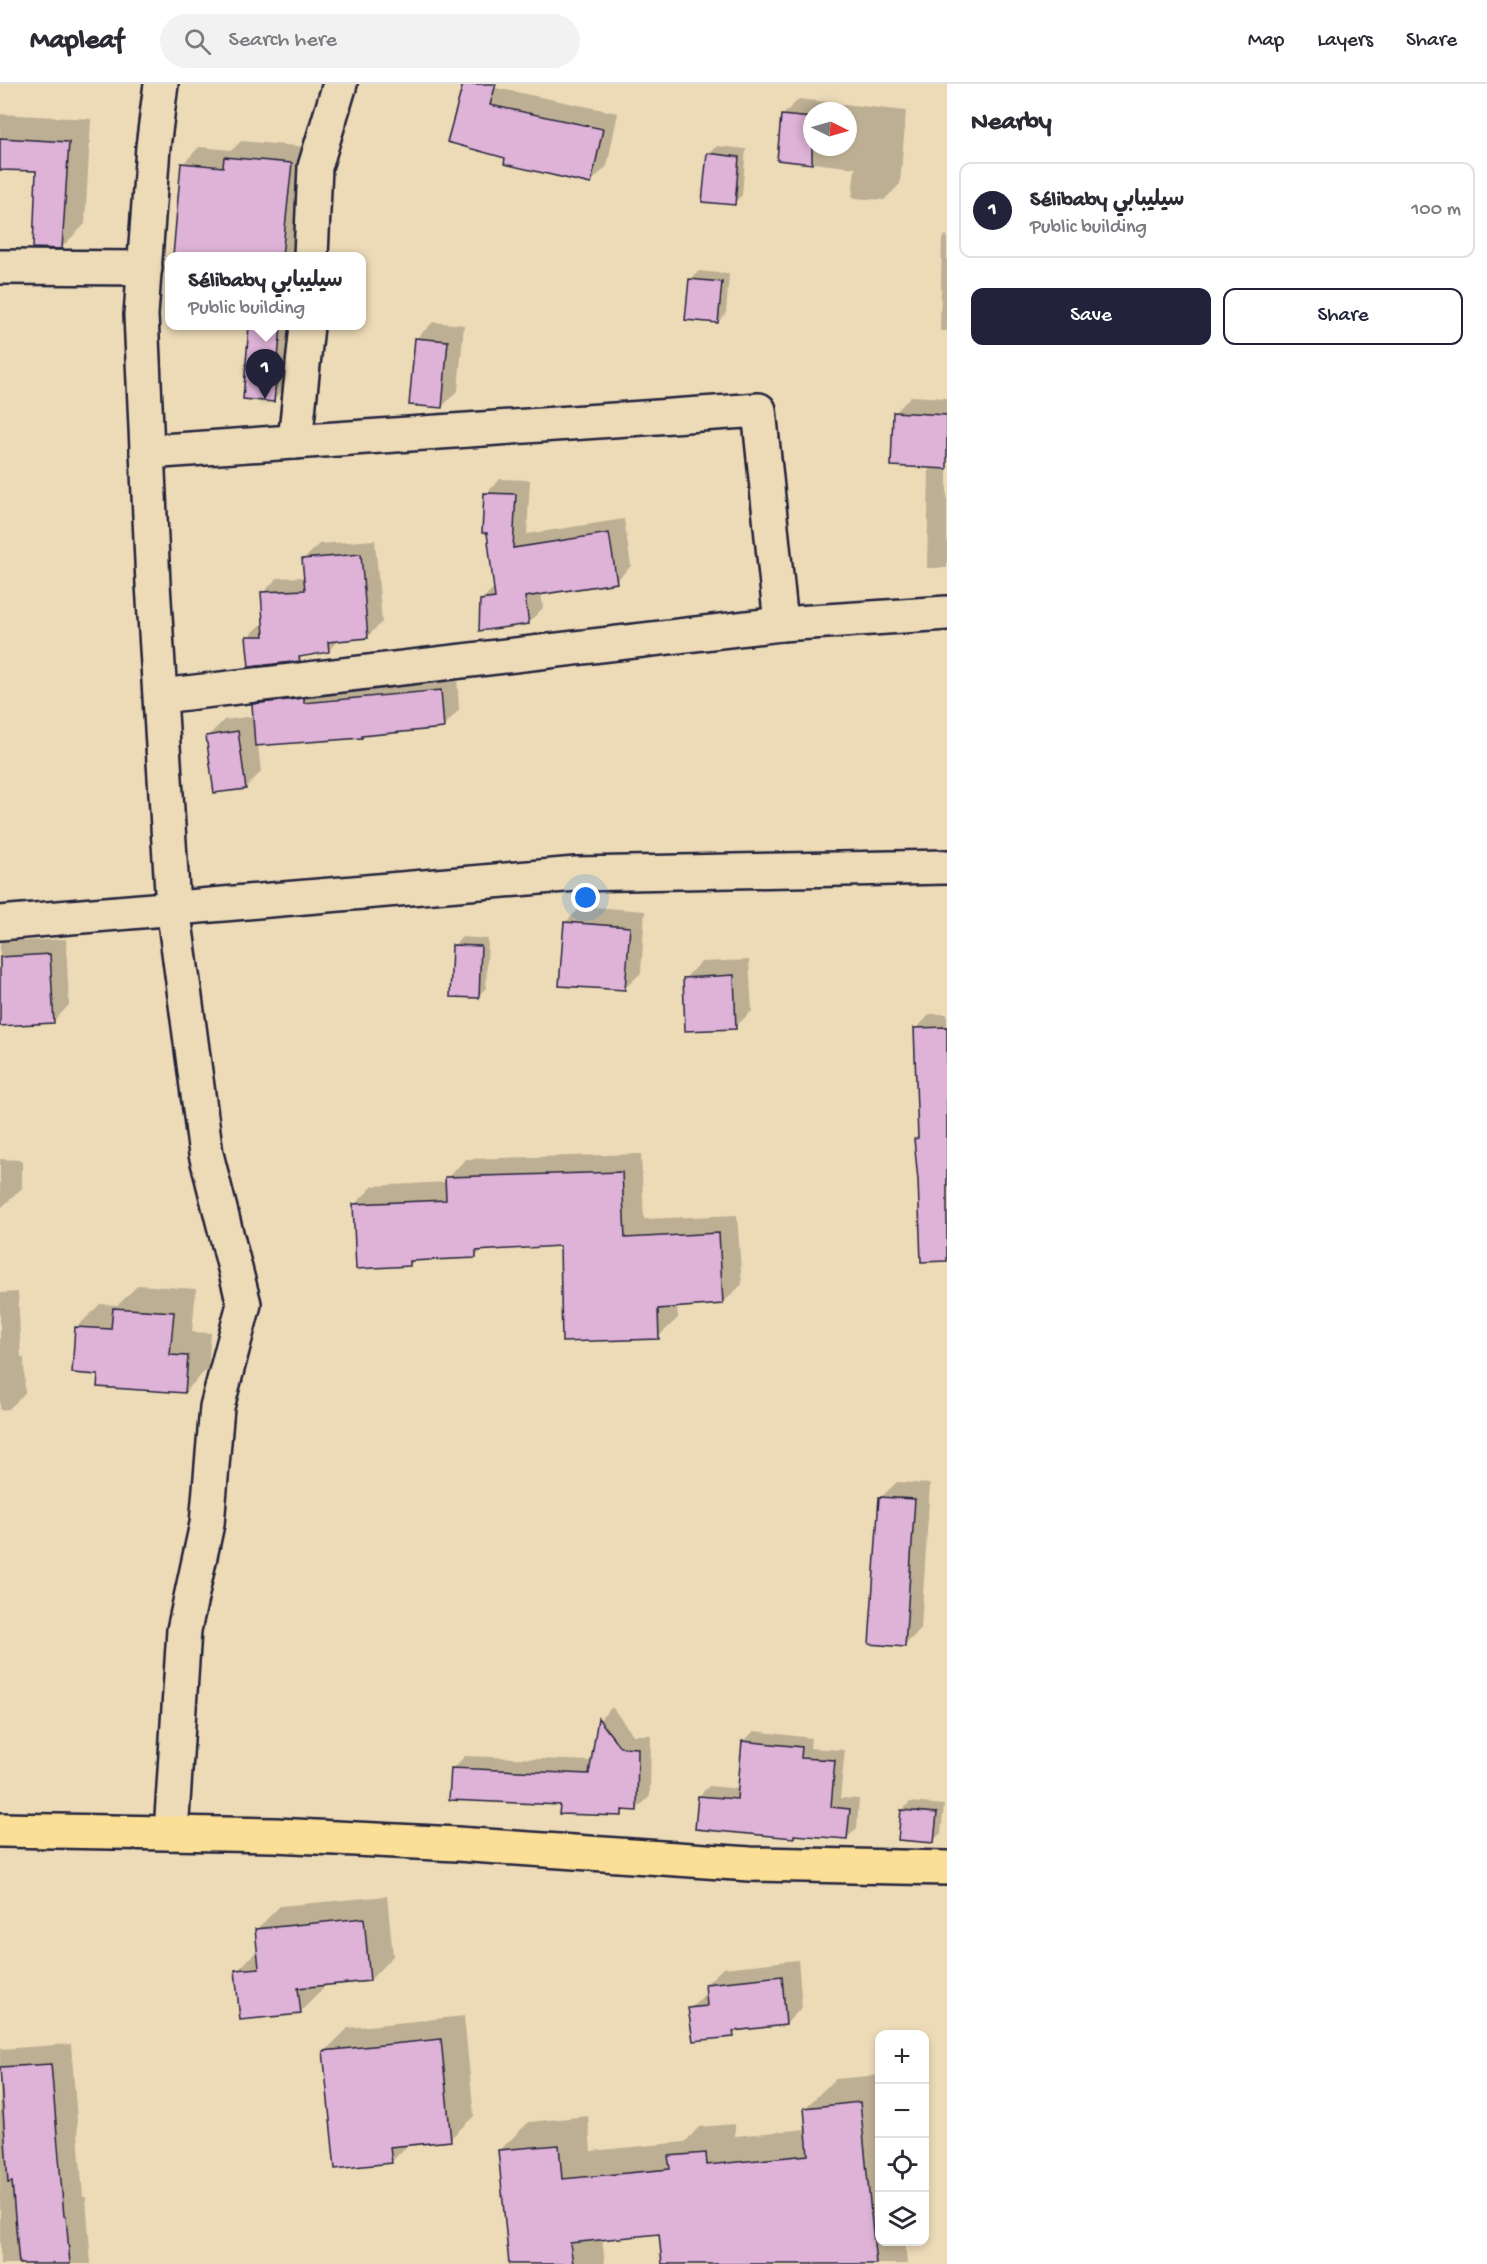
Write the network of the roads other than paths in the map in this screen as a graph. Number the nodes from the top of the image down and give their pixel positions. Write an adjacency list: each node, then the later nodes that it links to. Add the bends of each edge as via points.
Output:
1 (161, 84): 5 (street)
2 (340, 84): 3 (street, via 315,167)
3 (311, 252)
4 (0, 267): 5 (street)
5 (144, 268): 8 (street, via 141,315)
6 (307, 330): 7 (street)
7 (295, 442): 8 (street); 10 (street, via 759,410)
8 (147, 452): 11 (street)
9 (947, 613): 10 (street)
10 (782, 624): 11 (street)
11 (161, 696): 13 (street)
12 (947, 867): 13 (street, via 576,874)
13 (173, 907): 14 (street); 16 (street, via 206,1155 244,1304 217,1407 207,1524 184,1630)
14 (0, 923)
15 (0, 1830): 16 (main road)
16 (171, 1833): 17 (main road, via 423,1842 750,1864)
17 (947, 1868)

